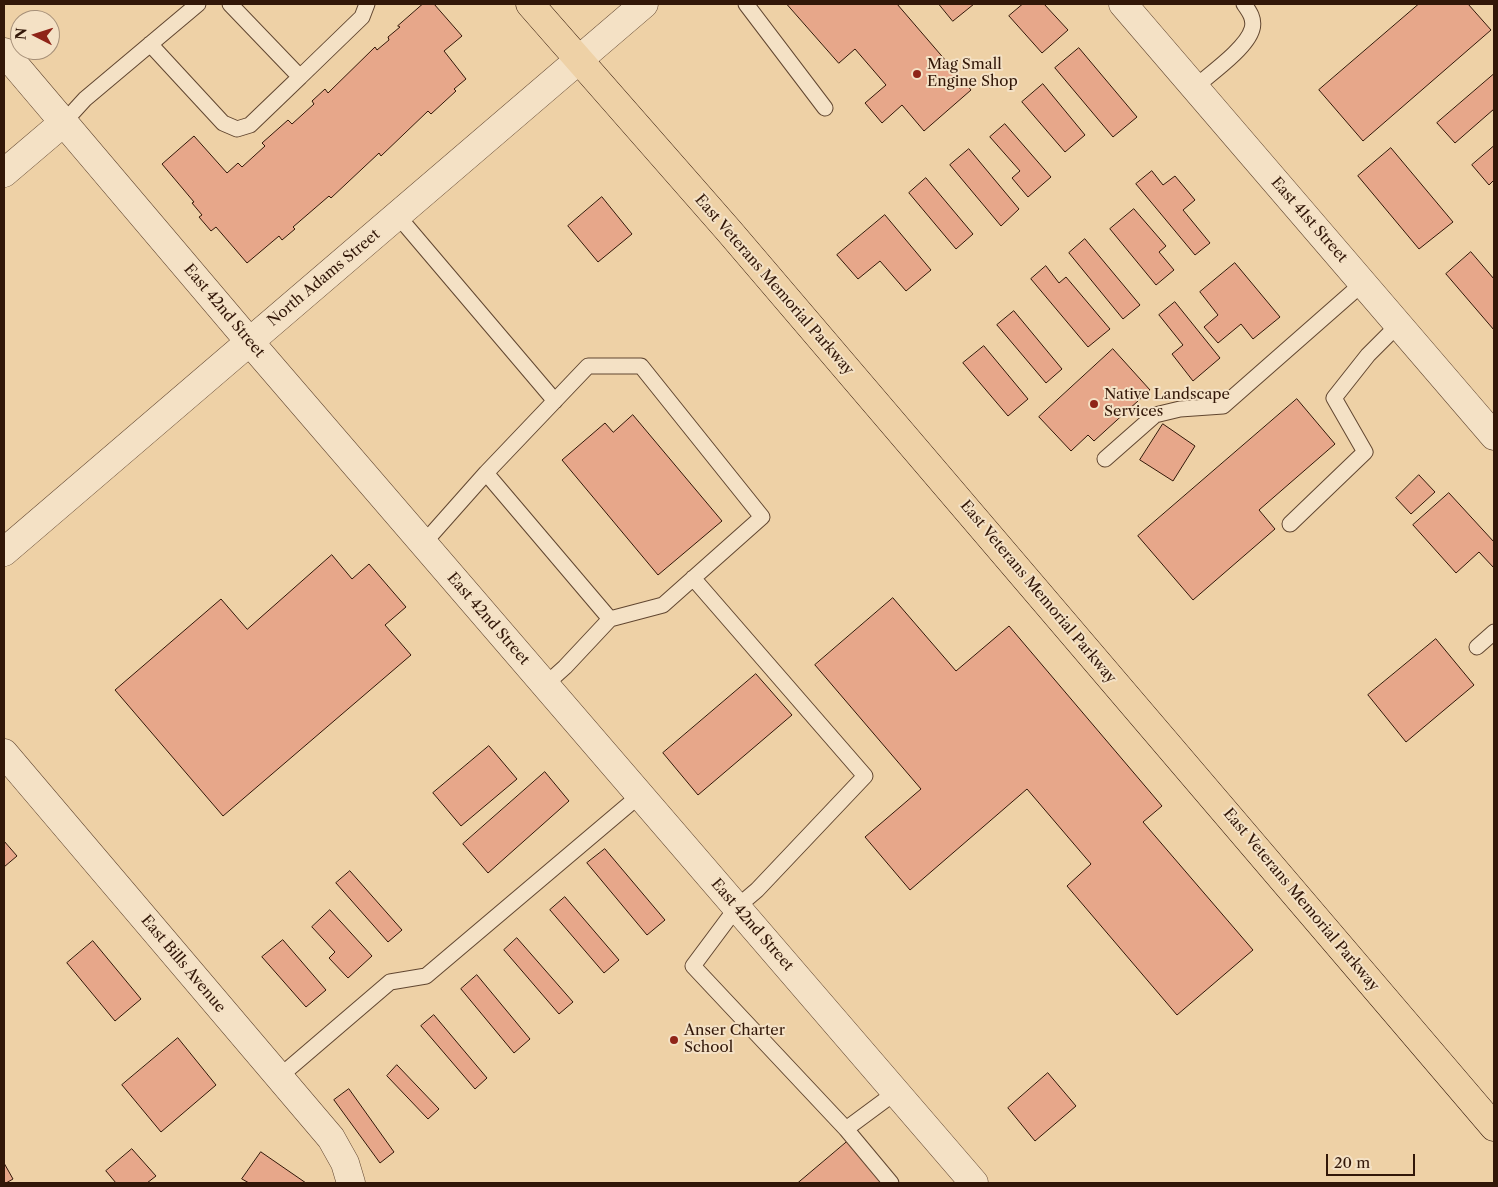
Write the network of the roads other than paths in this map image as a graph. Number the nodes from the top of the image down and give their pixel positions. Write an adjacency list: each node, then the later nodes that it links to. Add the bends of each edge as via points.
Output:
1 (198, 4): 9 (lane)
2 (230, 4): 12 (lane)
3 (367, 4): 12 (lane, via 362,17)
4 (530, 4): 11 (main road, East Veterans Memorial Parkway)
5 (644, 4): 11 (street, North Adams Street)
6 (746, 4): 14 (lane)
7 (1123, 4): 13 (street, East 41st Street)
8 (1244, 4): 13 (lane, via 1251,14 1253,28 1246,41)
9 (150, 44): 12 (lane, via 223,122 237,129 250,125); 15 (lane, via 85,99)
10 (4, 52): 15 (street, East 42nd Street)
11 (579, 59): 17 (street, North Adams Street); 38 (main road, East Veterans Memorial Parkway, via 729,230)
12 (300, 78)
13 (1195, 87): 18 (street, East 41st Street)
14 (825, 108)
15 (64, 122): 16 (street); 20 (street, East 42nd Street)
16 (4, 173)
17 (398, 215): 20 (street, North Adams Street); 21 (lane)
18 (1363, 283): 19 (street, East 41st Street); 23 (lane, via 1223,406 1180,409 1155,415)
19 (1398, 325): 22 (street, East 41st Street); 25 (lane, via 1368,355 1334,398 1365,452)
20 (249, 341): 26 (street, East 42nd Street); 27 (street, North Adams Street)
21 (555, 401): 24 (lane); 28 (lane, via 588,366 641,366 762,516)
22 (1494, 436)
23 (1104, 459)
24 (486, 473): 26 (lane); 29 (lane)
25 (1290, 524)
26 (423, 544): 32 (street, East 42nd Street)
27 (4, 552)
28 (693, 578): 29 (lane, via 663,605); 35 (lane, via 865,776 758,890)
29 (610, 619): 32 (lane)
30 (1494, 632): 31 (lane)
31 (1477, 647)
32 (545, 685): 34 (street, East 42nd Street)
33 (4, 753): 36 (street, East Bills Avenue)
34 (640, 795): 35 (street, East 42nd Street); 36 (lane, via 426,976 390,982)
35 (737, 907): 37 (street, East 42nd Street); 39 (lane, via 693,966)
36 (279, 1077): 41 (street, East Bills Avenue, via 331,1138 345,1163)
37 (896, 1092): 39 (lane); 40 (street, East 42nd Street)
38 (1494, 1127)
39 (846, 1128): 42 (lane)
40 (968, 1181)
41 (351, 1183)
42 (891, 1183)

